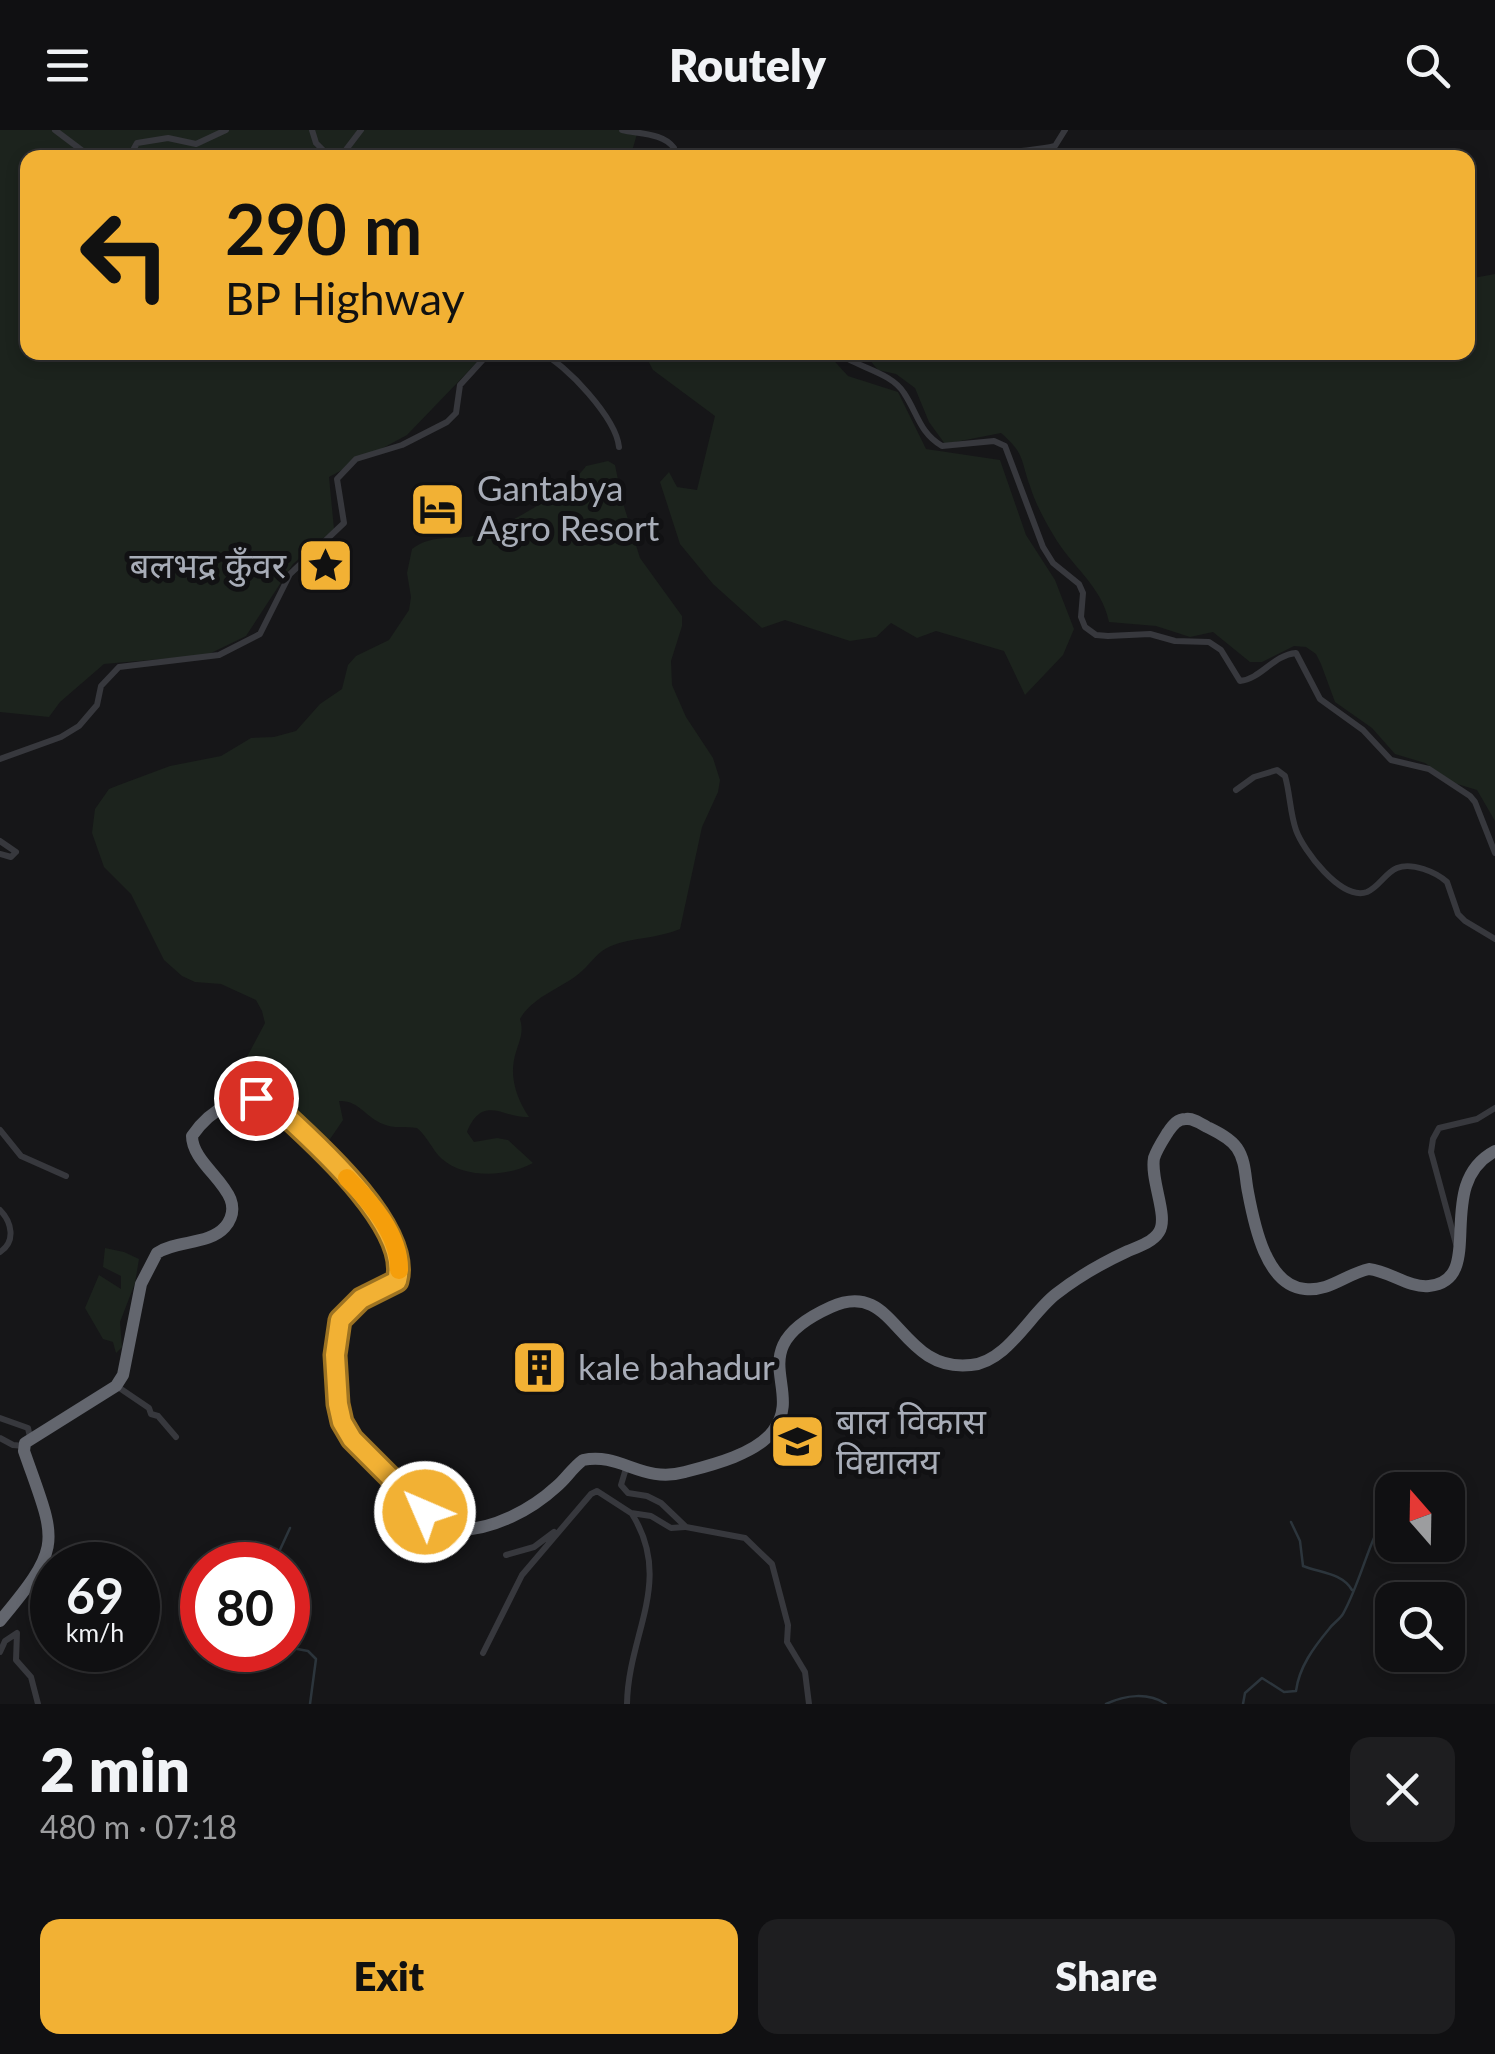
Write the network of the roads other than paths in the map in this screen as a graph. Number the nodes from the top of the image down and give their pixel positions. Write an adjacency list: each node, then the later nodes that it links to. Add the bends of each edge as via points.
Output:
1 (54, 130): 5 (street)
2 (226, 130): 6 (street, via 196,144 168,138 137,143)
3 (622, 130): 7 (street, via 665,138)
4 (1064, 130): 8 (street, via 1055,146)
5 (81, 150)
6 (133, 150)
7 (673, 150)
8 (1033, 150)
9 (483, 360): 13 (street, via 460,385 456,413 447,422 356,460 337,479 344,523 290,574 260,634 219,655 119,667 100,686 97,705 79,726)
10 (555, 360): 12 (street, via 608,417)
11 (850, 360): 16 (street, via 897,385 923,430 942,446 1005,446 1043,548 1083,593 1085,627 1108,636 1208,642 1240,681 1296,653 1320,700 1391,760 1429,769 1476,802)
12 (620, 447)
13 (0, 758)
14 (1236, 790): 18 (street, via 1277,770 1285,776 1295,829 1334,882 1359,893 1396,868 1429,872 1447,882 1465,921)
15 (0, 841): 17 (street, via 16,852)
16 (1495, 853)
17 (0, 854)
18 (1495, 938)
19 (1495, 1108): 25 (street, via 1439,1128 1433,1139)
20 (0, 1130): 22 (street, via 22,1156)
21 (1495, 1151): 25 (highway, via 1478,1162 1464,1185)
22 (66, 1176)
23 (0, 1210): 24 (street, via 11,1234)
24 (0, 1252)
25 (1460, 1255): 31 (highway, via 1450,1276 1429,1286 1369,1269 1322,1289 1290,1286 1278,1276 1262,1240 1236,1148 1194,1120 1181,1120 1154,1157 1163,1224 1157,1235 1053,1296 992,1358 969,1366 939,1364 878,1308 846,1302 786,1339 778,1366 782,1407 766,1439 674,1474 644,1474)
26 (116, 1386): 28 (street); 30 (highway); 31 (highway, via 149,1264 164,1249 221,1231 232,1212 227,1190 198,1158 192,1136 227,1105 256,1098 273,1104 366,1197 397,1249 397,1281 347,1309 335,1355 345,1430 399,1487 443,1526 473,1528 535,1503 583,1460)
27 (0, 1418): 30 (street, via 28,1428)
28 (176, 1436)
29 (0, 1438): 30 (street, via 13,1445)
30 (27, 1442): 36 (highway, via 50,1542 34,1580)
31 (627, 1465): 34 (street, via 620,1485 661,1503)
32 (581, 1508): 33 (street, via 597,1491); 35 (street, via 534,1547); 38 (street, via 522,1575)
33 (631, 1513): 34 (street); 40 (street, via 649,1548 651,1574)
34 (686, 1527): 41 (street, via 745,1538 772,1564)
35 (506, 1555)
36 (0, 1621)
37 (0, 1652): 39 (street, via 17,1632 16,1660 31,1676)
38 (483, 1653)
39 (38, 1704)
40 (627, 1704)
41 (809, 1704)

